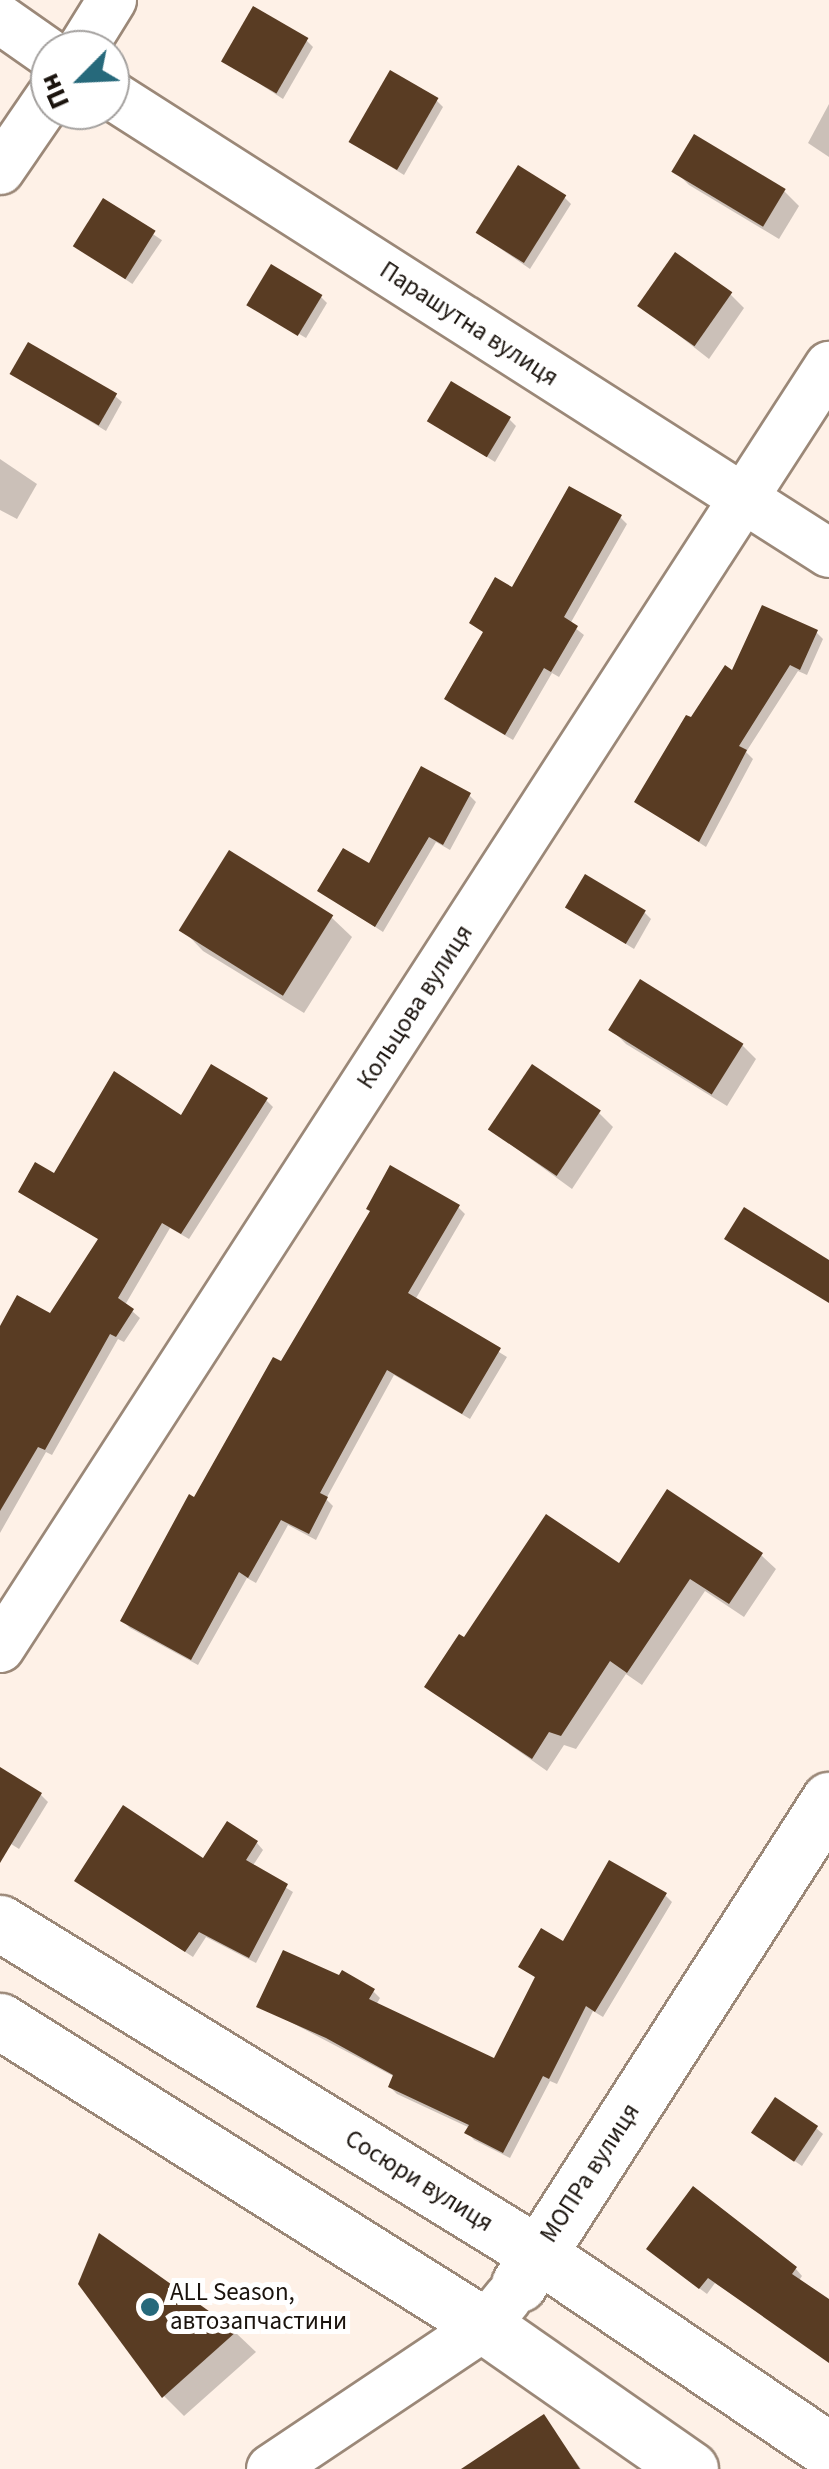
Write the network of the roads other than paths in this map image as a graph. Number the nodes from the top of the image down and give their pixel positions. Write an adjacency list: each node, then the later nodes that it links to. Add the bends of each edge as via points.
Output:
1 (112, 0): 3 (street)
2 (0, 19): 4 (street)
3 (93, 30)
4 (30, 40)
5 (130, 107): 9 (street, Парашутна вулиця)
6 (30, 126): 7 (street)
7 (0, 170)
8 (829, 366): 9 (street, Кольцова вулиця)
9 (744, 499): 10 (street, Парашутна вулиця); 11 (street, Кольцова вулиця)
10 (829, 554)
11 (0, 1648)
12 (829, 1800): 15 (street, МОПРа вулиця)
13 (0, 1923): 15 (street, Сосюри вулиця)
14 (0, 2021): 16 (street)
15 (529, 2269): 16 (street, МОПРа вулиця); 17 (street, Сосюри вулиця)
16 (484, 2326): 18 (street, МОПРа вулиця); 19 (street)
17 (829, 2450)
18 (271, 2469)
19 (690, 2469)

